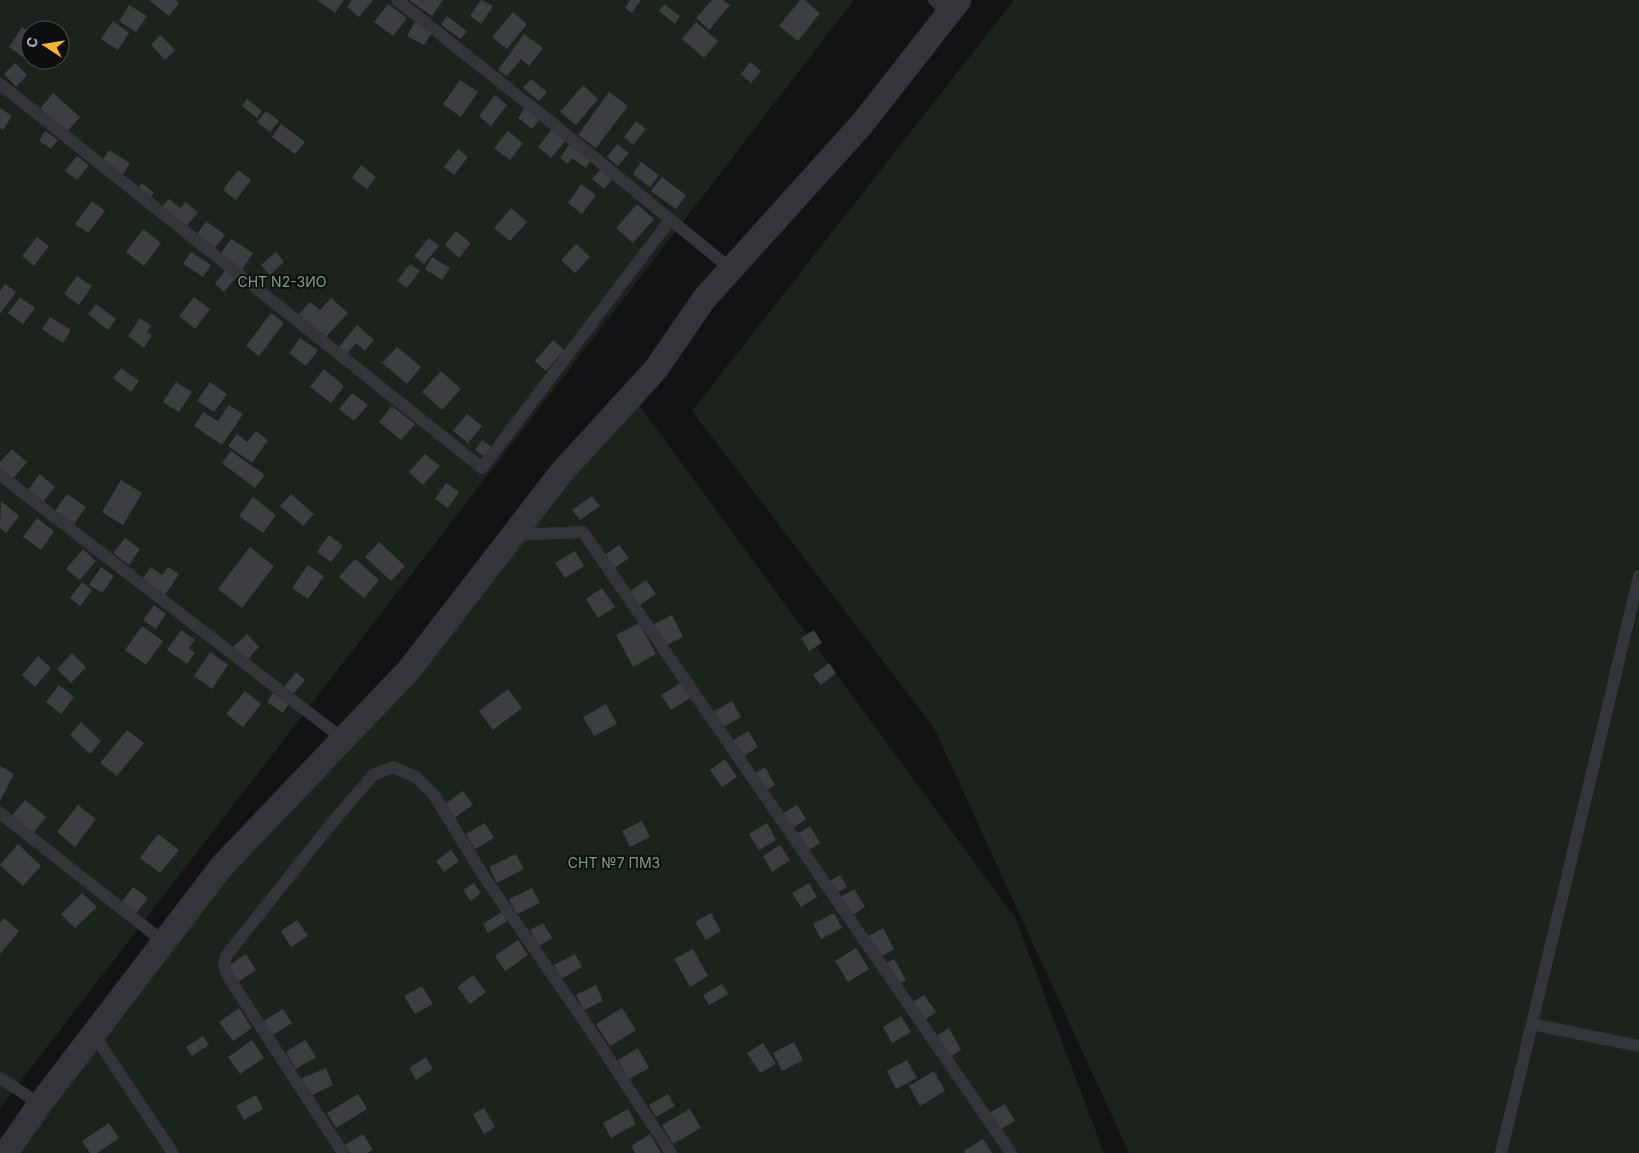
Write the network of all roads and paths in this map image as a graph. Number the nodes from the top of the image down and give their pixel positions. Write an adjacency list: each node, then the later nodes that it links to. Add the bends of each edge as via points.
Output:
1 (397, 0): 4 (lane)
2 (947, 5): 5 (street, via 862,124)
3 (0, 84): 4 (lane, via 482,468)
4 (670, 220): 5 (lane)
5 (731, 269): 7 (street, via 704,299 656,369 561,472)
6 (0, 475): 9 (lane)
7 (513, 535): 9 (street, via 409,670); 21 (lane, via 583,532)
8 (1639, 576): 12 (lane)
9 (343, 739): 11 (street, via 222,866)
10 (0, 813): 11 (lane)
11 (164, 942): 16 (street)
12 (1532, 1024): 14 (lane); 22 (lane)
13 (98, 1041): 18 (lane)
14 (1639, 1046)
15 (0, 1078): 16 (lane)
16 (40, 1104): 17 (street)
17 (6, 1153)
18 (173, 1153)
19 (343, 1153): 20 (lane, via 227,975 224,965 226,956 327,829 374,775 393,767 416,777 434,795 483,875)
20 (671, 1153)
21 (1011, 1153)
22 (1501, 1153)

